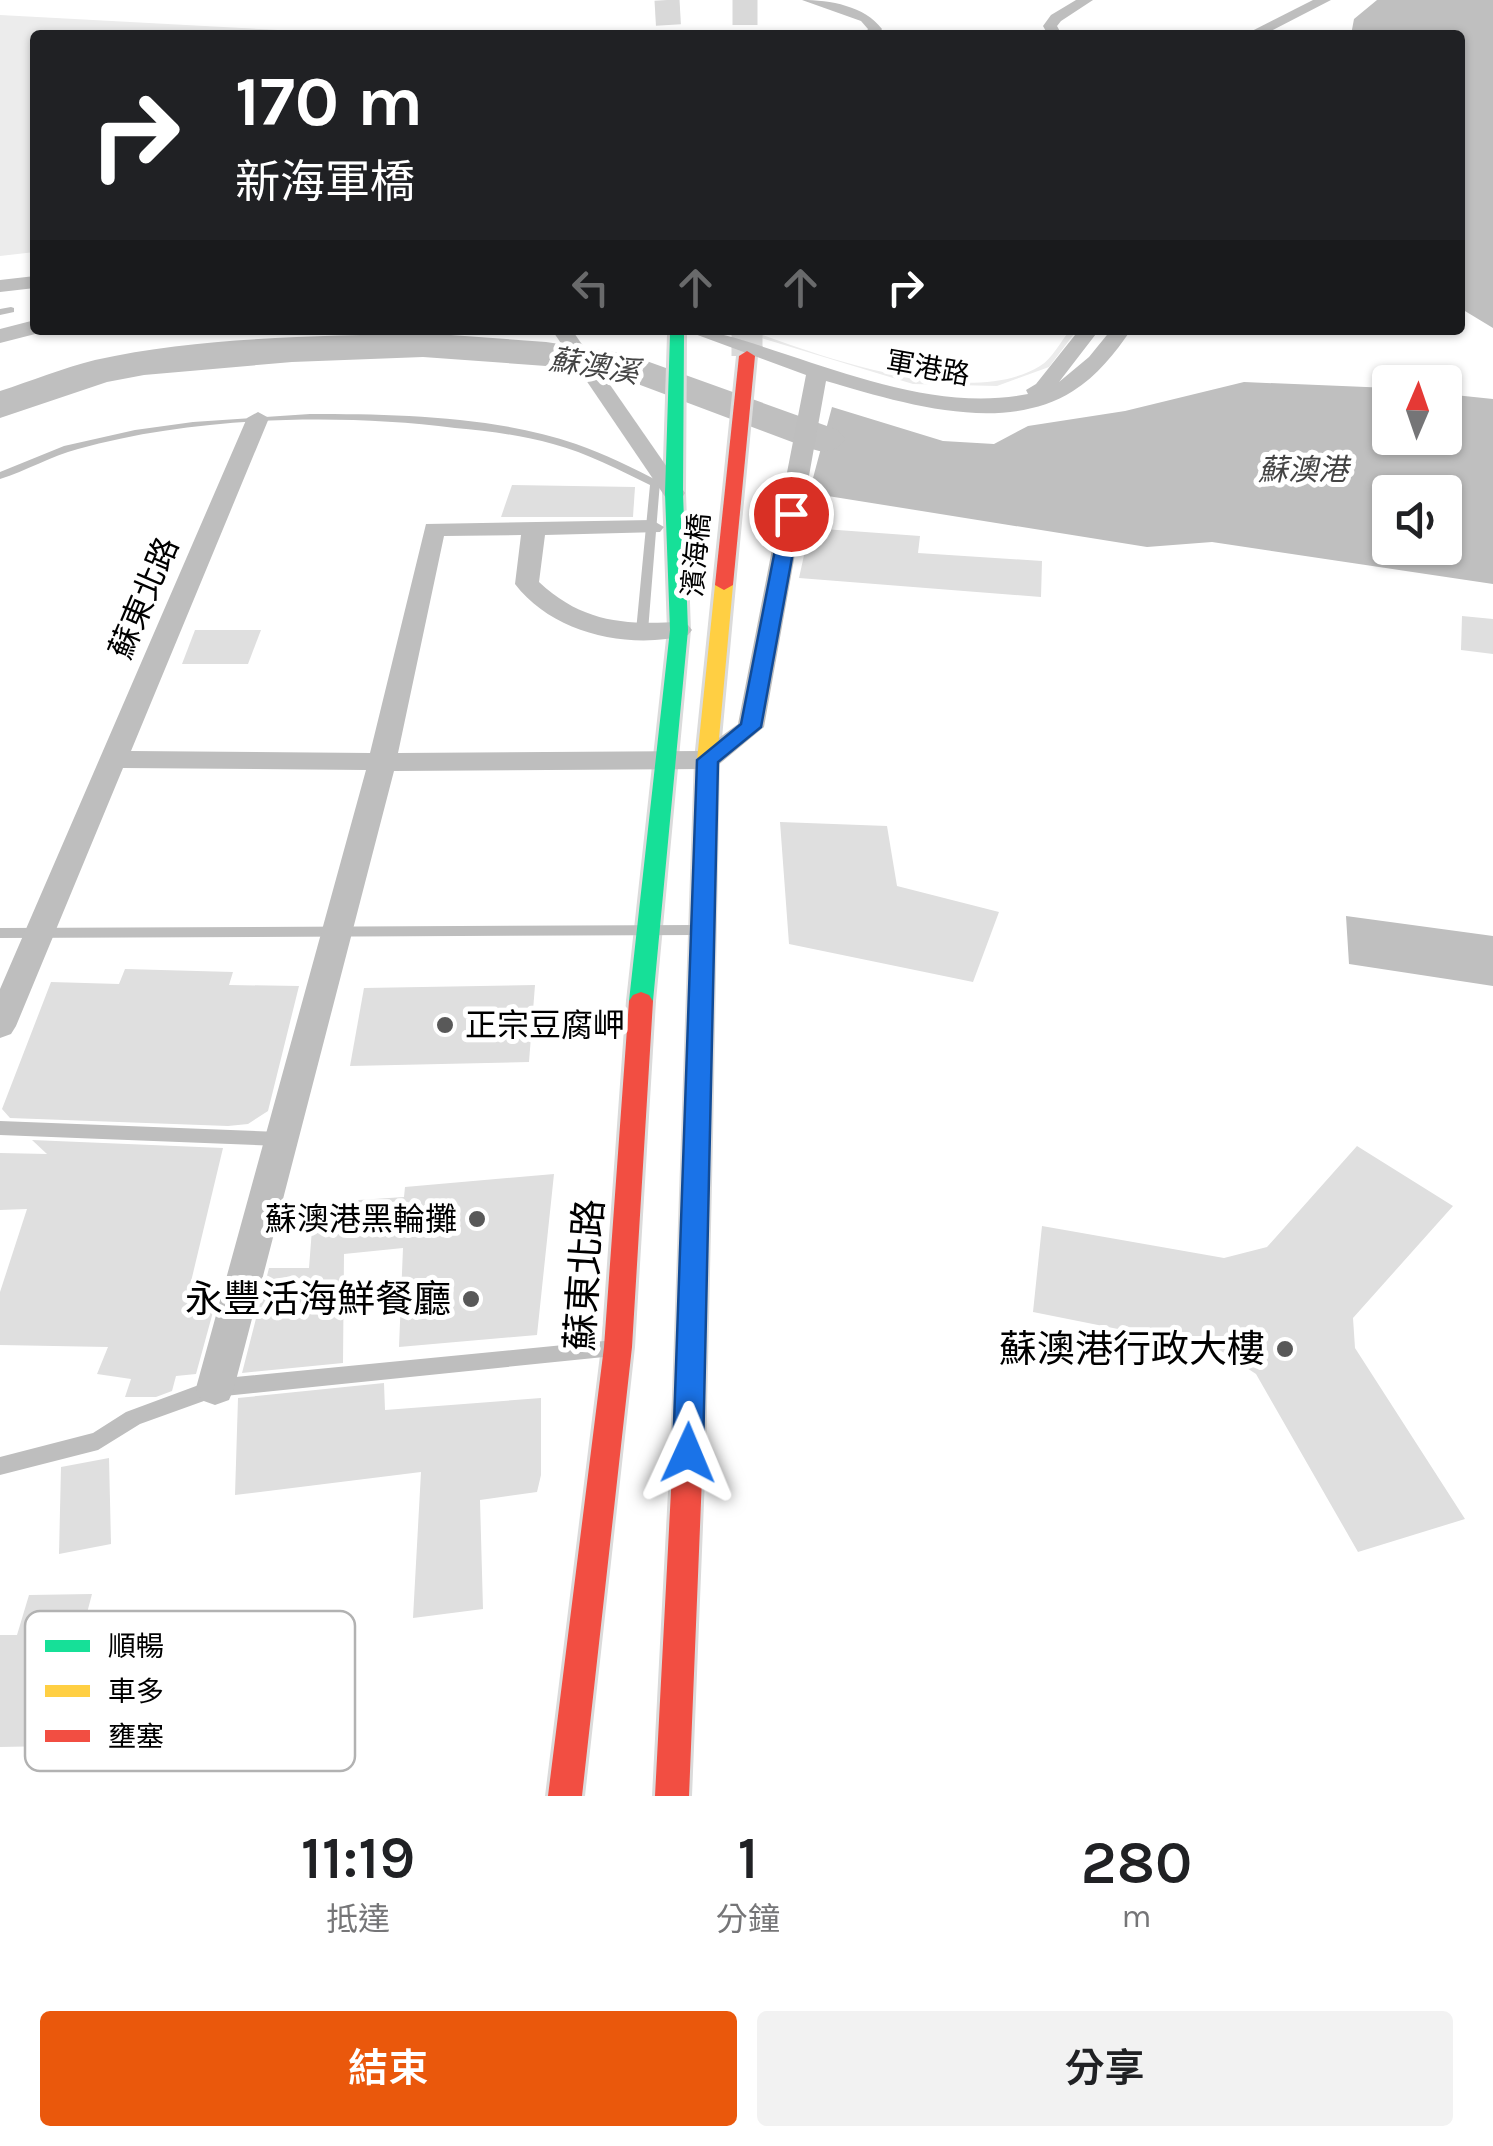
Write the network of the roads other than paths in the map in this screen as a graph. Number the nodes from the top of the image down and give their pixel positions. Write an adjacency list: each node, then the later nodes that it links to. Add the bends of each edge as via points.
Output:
1 (809, 0): 4 (street, via 866,18)
2 (1086, 0): 5 (street, via 1056,18)
3 (1324, 0): 6 (street)
4 (874, 30)
5 (1052, 30)
6 (1261, 30)
7 (30, 267): 8 (street)
8 (0, 270)
9 (30, 283): 10 (street)
10 (0, 286)
11 (565, 335): 21 (street)
12 (686, 335): 21 (main road, 蘇東北路)
13 (696, 335): 17 (street, 軍港路)
14 (1085, 335): 18 (street, via 1042,388)
15 (1118, 335): 18 (street, via 1068,386 1039,400)
16 (747, 356): 28 (main road, 濱海橋)
17 (817, 372): 18 (street, 軍港路, via 932,402); 28 (street, via 751,727)
18 (980, 404)
19 (258, 418): 20 (lane, via 74,446); 22 (lane, via 424,423 545,438 656,484); 27 (street, 蘇東北路)
20 (0, 476)
21 (674, 493): 24 (main road, 蘇東北路)
22 (652, 526): 23 (street); 25 (lane)
23 (534, 529): 25 (street, via 527,584 552,610 576,623); 29 (street, via 434,529)
24 (679, 630): 25 (street); 26 (main road, 蘇東北路)
25 (642, 631)
26 (664, 758): 28 (street); 29 (street); 30 (main road, 蘇東北路)
27 (115, 759): 29 (street); 32 (street, 蘇東北路)
28 (708, 760): 31 (main road)
29 (382, 762): 34 (street)
30 (646, 929): 31 (lane); 34 (lane); 38 (main road, 蘇東北路)
31 (701, 930): 42 (main road)
32 (40, 932): 33 (lane); 34 (lane); 35 (street, 蘇東北路)
33 (0, 933)
34 (334, 934): 37 (street)
35 (0, 1026)
36 (0, 1128): 37 (lane)
37 (279, 1139): 39 (street)
38 (618, 1347): 39 (lane); 41 (main road, 蘇東北路)
39 (215, 1388): 40 (lane, via 133,1418 98,1440)
40 (0, 1466)
41 (565, 1796)
42 (672, 1796)

